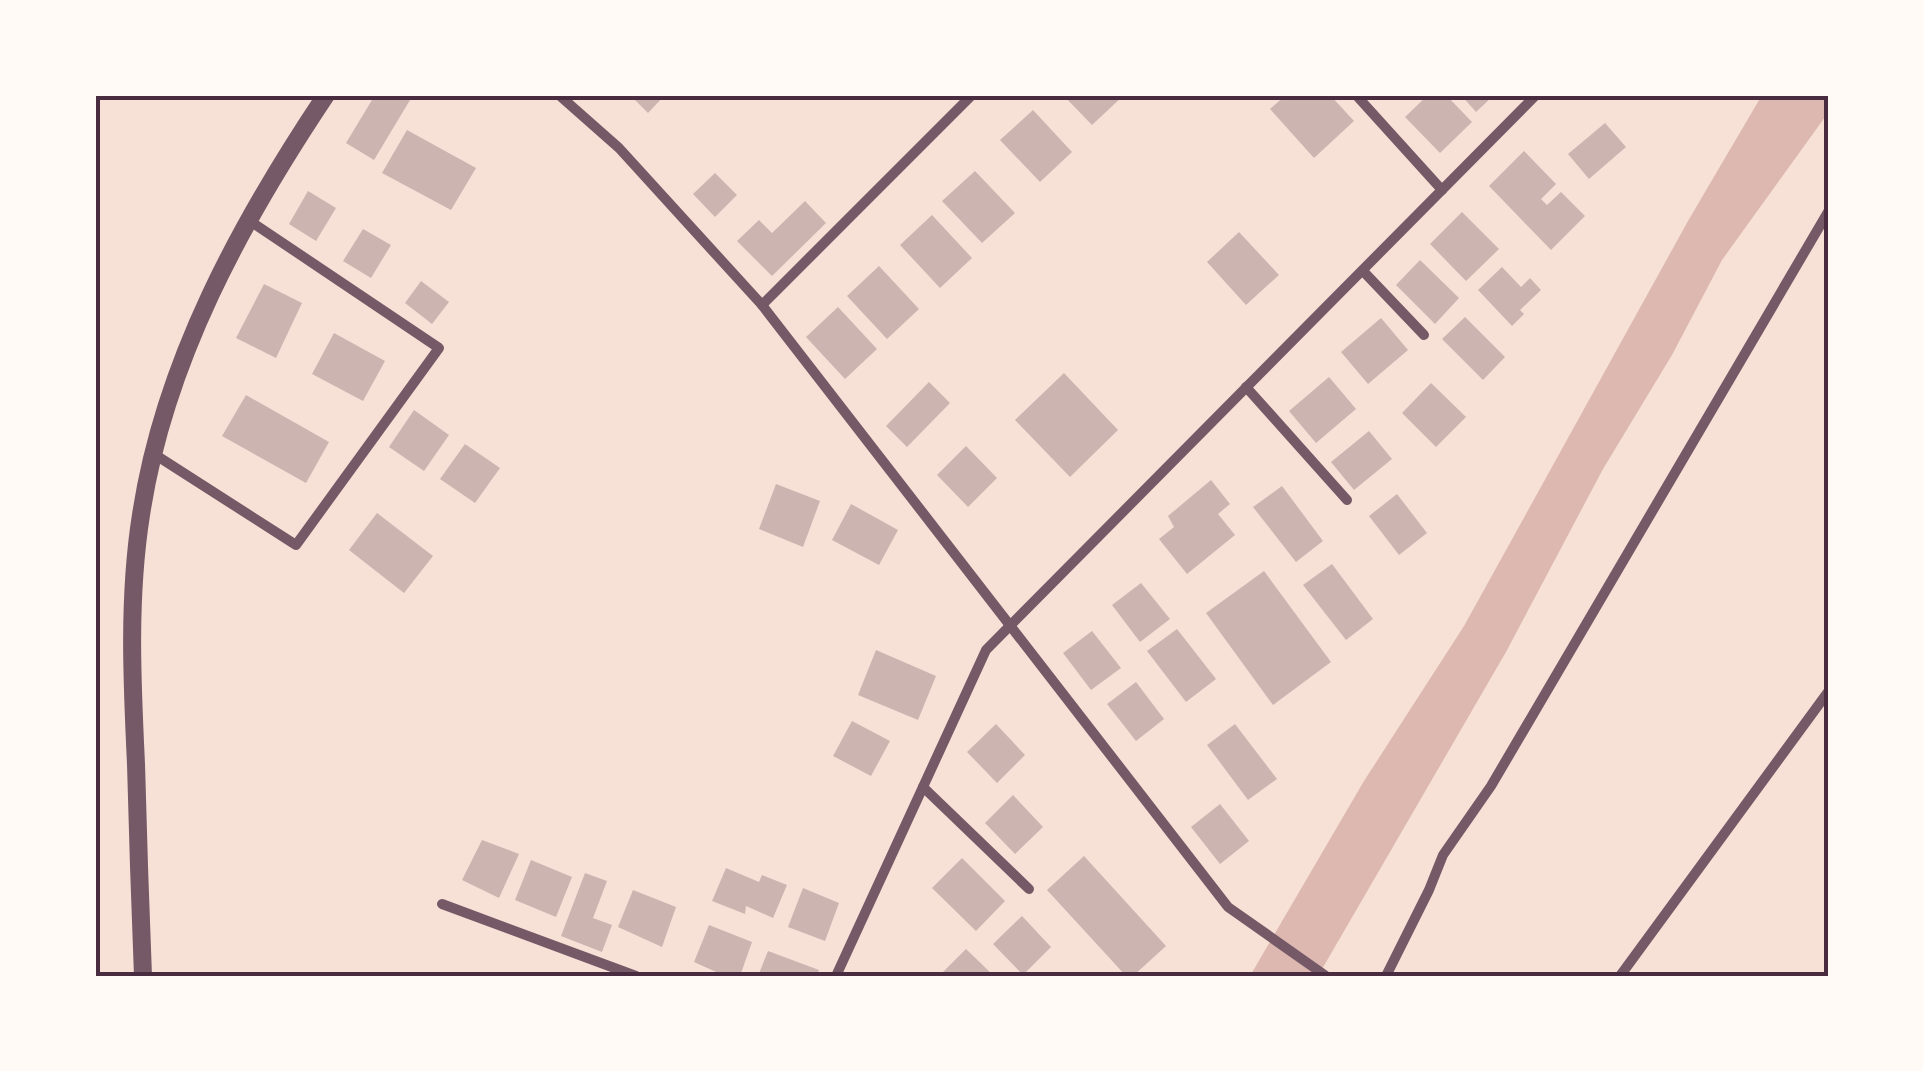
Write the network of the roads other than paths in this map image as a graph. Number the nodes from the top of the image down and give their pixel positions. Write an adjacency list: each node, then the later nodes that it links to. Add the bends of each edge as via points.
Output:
1 (326, 95): 8 (street)
2 (559, 95): 10 (street, via 619,148)
3 (972, 95): 10 (street)
4 (1356, 95): 6 (street)
5 (1536, 95): 6 (street)
6 (1442, 190): 9 (street)
7 (1828, 212): 24 (street, via 1444,855)
8 (250, 222): 13 (street, via 193,332); 13 (street, via 440,348 296,544)
9 (1362, 270): 11 (street); 12 (street)
10 (762, 305): 15 (street)
11 (1424, 334)
12 (1246, 388): 14 (street); 15 (street)
13 (154, 454): 20 (street, via 140,515 131,626)
14 (1347, 500)
15 (1012, 624): 17 (street, via 986,650); 23 (street, via 1228,907)
16 (1828, 692): 25 (street)
17 (923, 787): 18 (street); 22 (street)
18 (1029, 890)
19 (442, 904): 21 (street)
20 (142, 976)
21 (636, 976)
22 (836, 976)
23 (1326, 976)
24 (1386, 976)
25 (1620, 976)

